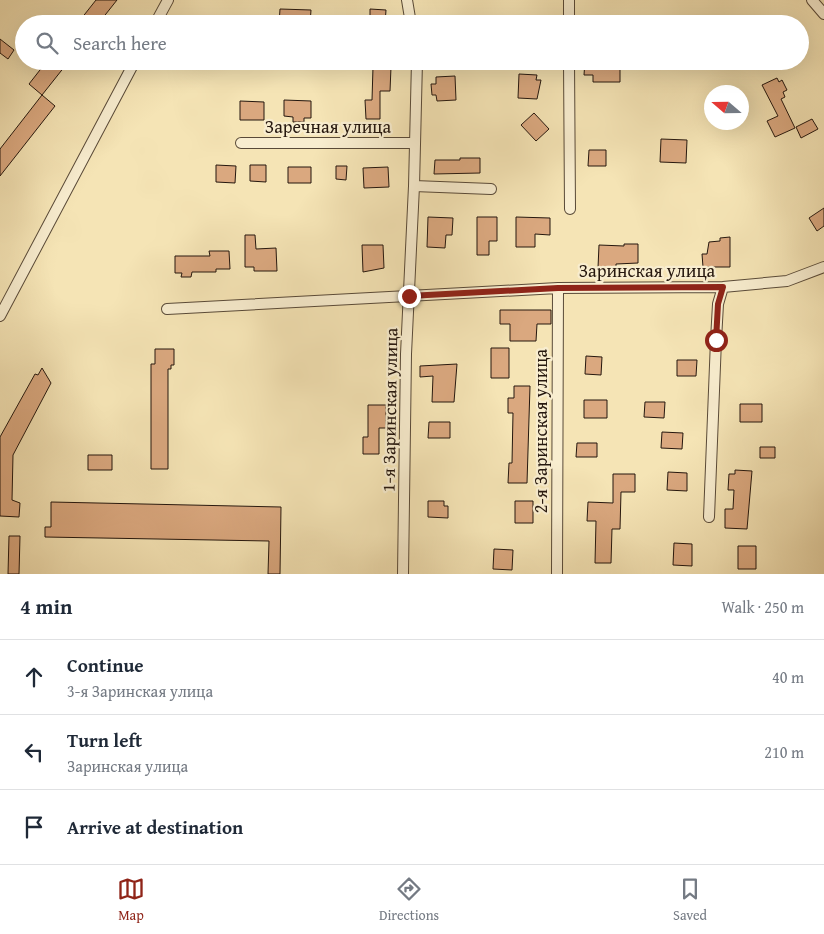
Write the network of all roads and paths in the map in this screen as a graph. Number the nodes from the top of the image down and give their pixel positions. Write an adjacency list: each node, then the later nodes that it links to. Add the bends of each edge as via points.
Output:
1 (168, 0): 6 (street)
2 (407, 0): 7 (street)
3 (569, 0): 8 (street)
4 (812, 0): 5 (street)
5 (824, 14)
6 (160, 15)
7 (410, 15)
8 (569, 15)
9 (130, 70): 22 (street)
10 (417, 70): 13 (street, 1-я Заринская улица)
11 (569, 70): 16 (street)
12 (241, 143): 13 (street, Заречная улица)
13 (415, 143): 14 (street, 1-я Заринская улица)
14 (414, 186): 15 (street); 20 (street, 1-я Заринская улица)
15 (491, 189)
16 (570, 209)
17 (824, 267): 18 (street, Заринская улица, via 787,281)
18 (723, 287): 19 (street, Заринская улица); 23 (street, via 718,304)
19 (558, 288): 20 (street, Заринская улица); 25 (street, 2-я Заринская улица)
20 (409, 296): 21 (street, Заринская улица); 24 (street, 1-я Заринская улица)
21 (167, 309)
22 (0, 316)
23 (709, 517)
24 (403, 574)
25 (557, 574)

